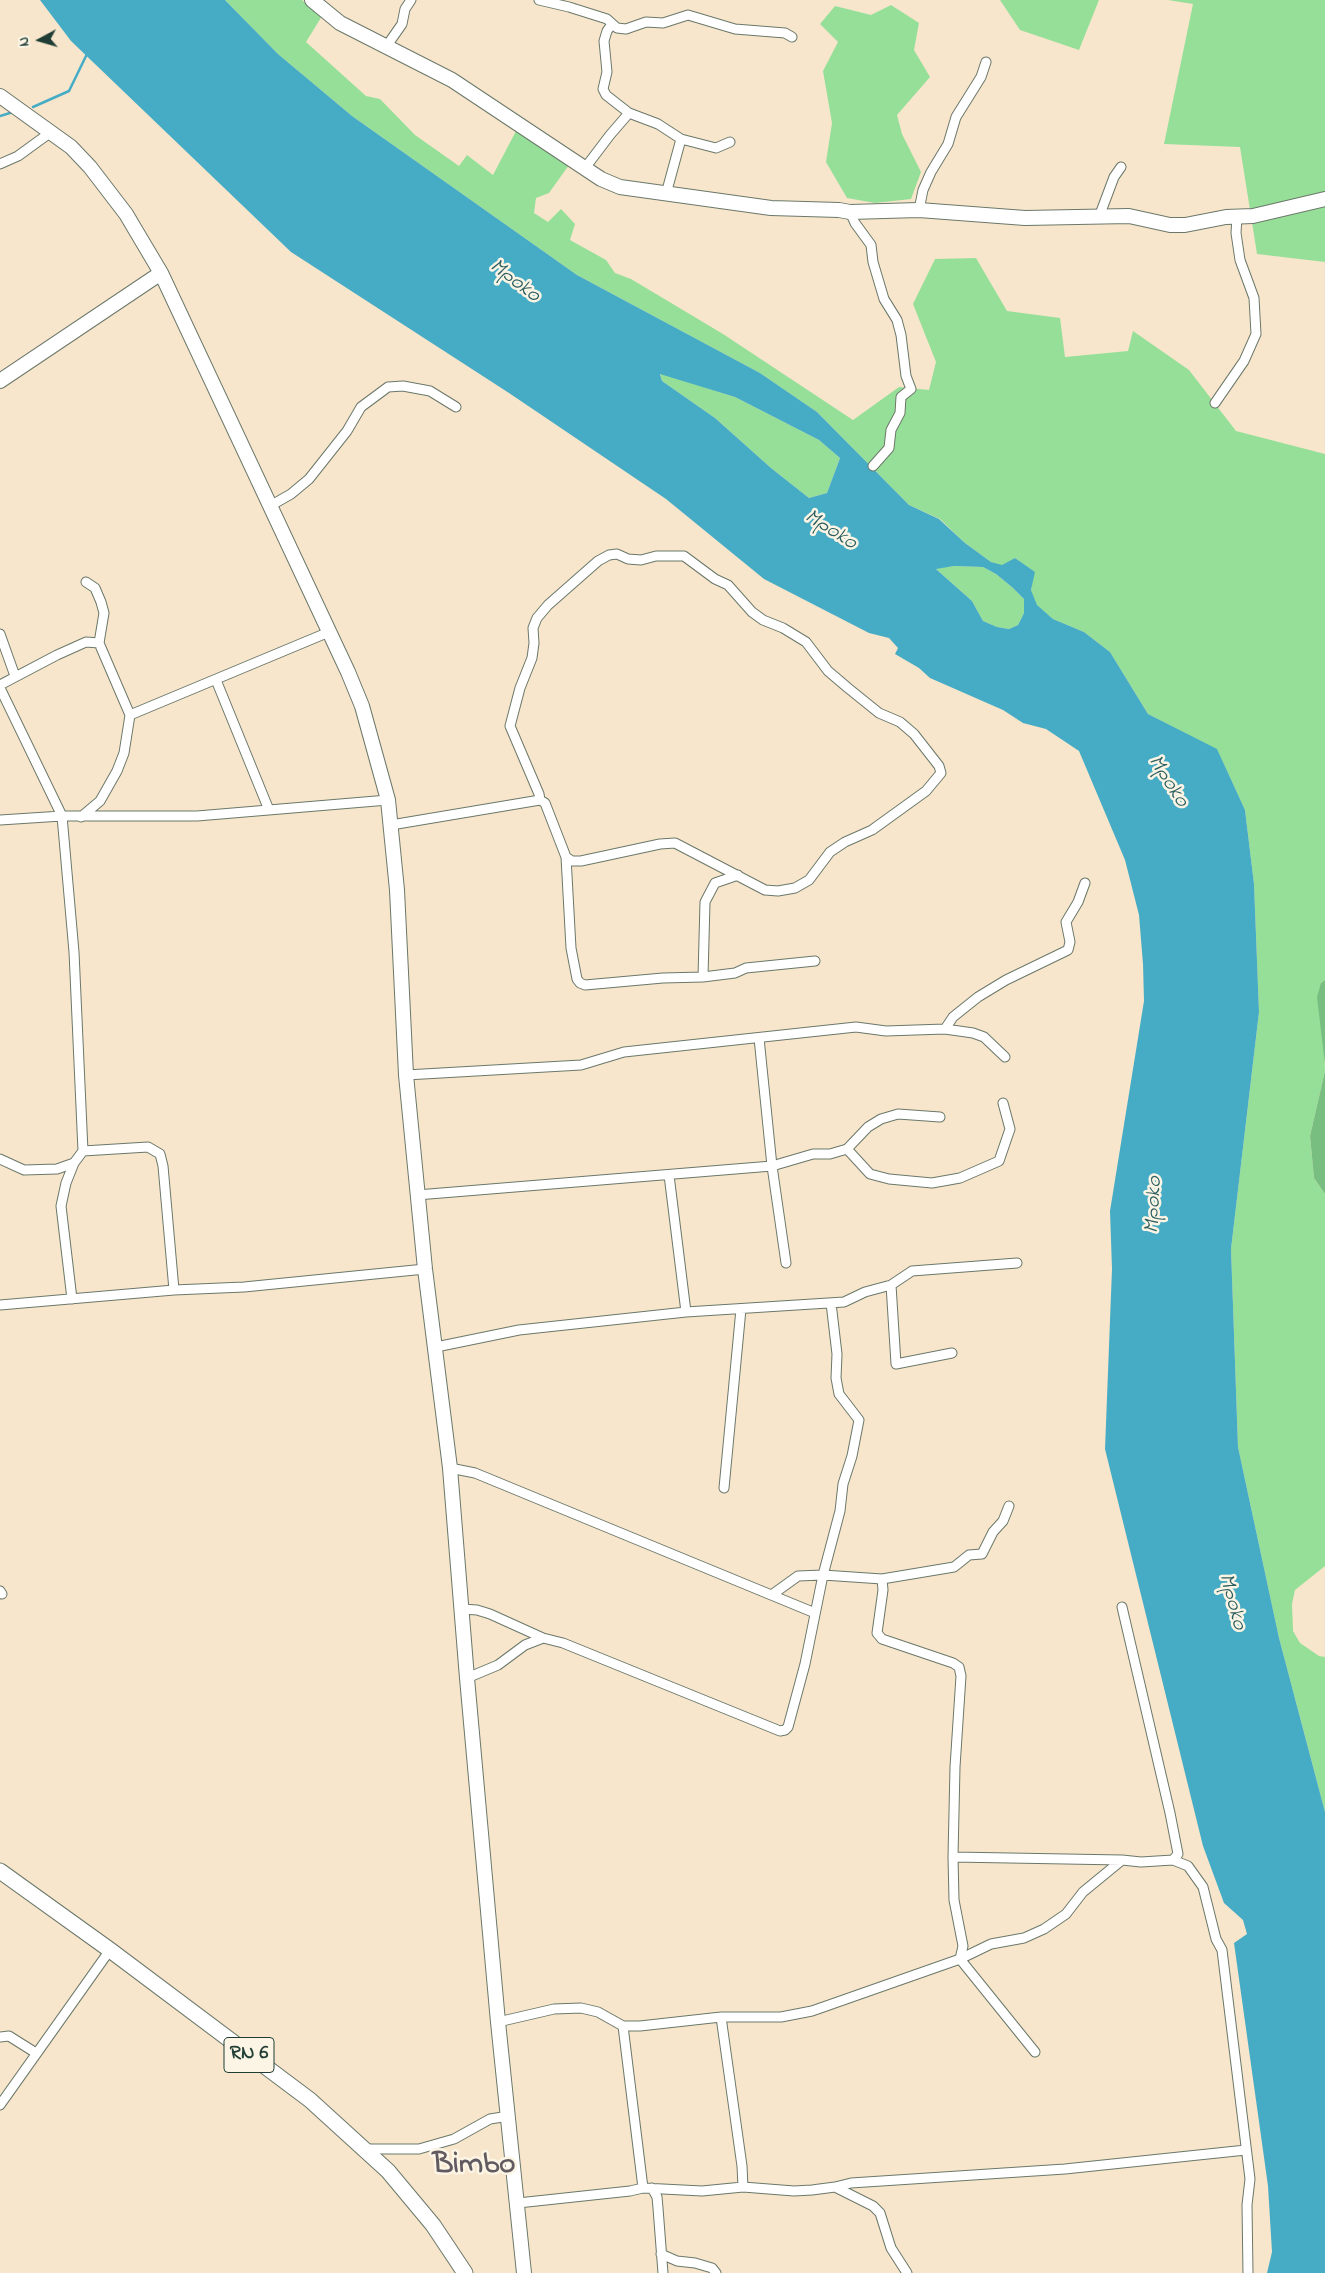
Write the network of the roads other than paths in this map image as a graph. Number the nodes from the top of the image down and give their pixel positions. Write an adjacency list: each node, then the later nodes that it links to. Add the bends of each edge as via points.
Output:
1 (312, 0): 6 (street, via 340,23)
2 (411, 0): 6 (street, via 402,24)
3 (538, 0): 4 (street, via 607,19)
4 (612, 24): 5 (street, via 626,29 688,15 735,29 785,33); 9 (street, via 604,41 607,72 604,89 606,95)
5 (792, 37)
6 (386, 47): 15 (street, via 452,80)
7 (986, 62): 18 (street, via 956,117 948,144 931,172)
8 (0, 96): 10 (street)
9 (629, 113): 11 (street, via 658,124); 15 (street)
10 (52, 132): 13 (street, via 18,156); 22 (street, via 72,147 110,191)
11 (681, 139): 12 (street, via 716,148); 16 (street)
12 (730, 142)
13 (0, 164)
14 (1121, 167): 20 (street)
15 (585, 168): 16 (street, via 620,187)
16 (666, 194): 19 (street, via 771,208)
17 (1325, 199): 21 (street)
18 (919, 210): 19 (street); 20 (street, via 1025,218)
19 (850, 212): 26 (street, via 871,245 884,299 897,320 911,389 901,397 900,413 890,430 888,448)
20 (1099, 217): 21 (street, via 1129,216 1170,226)
21 (1237, 217): 24 (street, via 1240,260 1254,298 1256,334 1244,361)
22 (161, 273): 23 (street); 27 (street)
23 (0, 381)
24 (1215, 403)
25 (456, 407): 27 (street, via 430,392 403,386 388,387 362,407 309,480)
26 (873, 466)
27 (270, 506): 29 (street)
28 (86, 582): 31 (street, via 95,588 104,612)
29 (329, 632): 33 (street); 36 (street, via 362,706)
30 (0, 634): 32 (street)
31 (99, 643): 32 (street, via 86,642); 35 (street)
32 (15, 676): 34 (street)
33 (216, 680): 35 (street); 38 (street)
34 (0, 686): 39 (street)
35 (130, 715): 40 (street, via 118,771 100,801)
36 (388, 800): 38 (street); 42 (street)
37 (540, 800): 42 (street); 43 (street, via 545,803); 44 (street, via 510,726 532,658 533,628 537,618 548,604 609,555 641,560 656,556 684,556 728,585 763,620 806,642 828,670 848,688 879,713 900,722 914,734 939,766 941,774 926,791 872,830 830,852 809,880 795,888 765,890)
38 (269, 810): 40 (street, via 197,816)
39 (62, 816): 40 (street); 41 (street); 55 (street, via 74,952)
40 (81, 817)
41 (0, 820)
42 (391, 825): 51 (street, via 398,900)
43 (566, 856): 44 (street, via 572,861 581,861 675,843); 47 (street, via 571,948 580,983)
44 (738, 875): 47 (street, via 715,883 705,902)
45 (1085, 883): 48 (street, via 1066,922 1070,942 1068,950 978,997 953,1017)
46 (815, 960): 47 (street)
47 (703, 977)
48 (945, 1029): 49 (street, via 886,1031 856,1027); 50 (street, via 984,1037)
49 (759, 1038): 51 (street, via 624,1052 581,1065); 58 (street)
50 (1005, 1056)
51 (406, 1076): 60 (street)
52 (1004, 1103): 54 (street, via 1010,1129 999,1161 960,1178 932,1183 889,1179 870,1174)
53 (940, 1117): 54 (street, via 898,1114 881,1119 868,1126)
54 (846, 1150): 58 (street, via 813,1154)
55 (83, 1151): 57 (street); 65 (street, via 148,1147 160,1154)
56 (0, 1159): 57 (street, via 24,1170 56,1169)
57 (74, 1163): 66 (street, via 60,1206)
58 (772, 1166): 59 (street); 61 (street)
59 (669, 1175): 60 (street); 70 (street)
60 (417, 1196): 63 (street)
61 (786, 1263)
62 (1017, 1263): 64 (street, via 912,1270)
63 (425, 1269): 65 (street, via 244,1287); 71 (street)
64 (891, 1285): 67 (street, via 844,1302); 72 (street, via 896,1364)
65 (174, 1290): 66 (street)
66 (72, 1299): 68 (street)
67 (831, 1303): 69 (street); 76 (street, via 839,1394 859,1420)
68 (0, 1305)
69 (741, 1309): 70 (street); 74 (street)
70 (686, 1312): 71 (street, via 519,1330)
71 (436, 1347): 73 (street)
72 (952, 1353)
73 (450, 1468): 78 (street, via 475,1472); 80 (street)
74 (724, 1488)
75 (1009, 1506): 77 (street, via 982,1554 969,1555 954,1567)
76 (823, 1575): 77 (street); 78 (street, via 798,1576); 81 (street)
77 (882, 1579): 84 (street, via 884,1590 877,1633 882,1639 959,1667)
78 (773, 1594): 81 (street)
79 (1122, 1607): 86 (street, via 1170,1813 1178,1854)
80 (462, 1610): 82 (street, via 490,1614); 83 (street)
81 (815, 1613): 82 (street, via 788,1727 780,1731 564,1643)
82 (543, 1638): 83 (street)
83 (467, 1678): 91 (street)
84 (953, 1857): 85 (street); 89 (street, via 954,1900 963,1946)
85 (1122, 1860): 86 (street); 89 (street, via 1083,1892 1066,1914 1044,1929 1024,1938 991,1944)
86 (1173, 1860): 99 (street, via 1188,1866 1203,1887 1216,1939 1222,1950)
87 (0, 1871): 88 (main road, RN 6)
88 (110, 1950): 95 (street); 98 (main road, RN 6, via 310,2100)
89 (960, 1959): 90 (street, via 812,2011 781,2017); 94 (street)
90 (721, 2017): 92 (street); 100 (street)
91 (498, 2022): 92 (street, via 554,2009 581,2008 598,2012); 97 (street)
92 (623, 2026): 101 (street)
93 (0, 2037): 95 (street, via 9,2036)
94 (1035, 2052)
95 (36, 2054): 96 (street)
96 (0, 2105)
97 (509, 2116): 98 (street, via 490,2119 454,2139 419,2149); 103 (street)
98 (364, 2149): 105 (main road, RN 6, via 410,2195)
99 (1246, 2150): 102 (street, via 1065,2169 851,2183); 110 (street, via 1250,2179)
100 (743, 2187): 101 (street, via 702,2191); 102 (street, via 794,2191)
101 (647, 2188): 103 (street); 104 (street, via 657,2197)
102 (835, 2188): 109 (street, via 873,2206 880,2213 891,2248)
103 (518, 2203): 106 (street)
104 (661, 2254): 107 (street); 108 (street, via 712,2268)
105 (465, 2273)
106 (524, 2273)
107 (663, 2273)
108 (716, 2273)
109 (907, 2273)
110 (1248, 2273)

